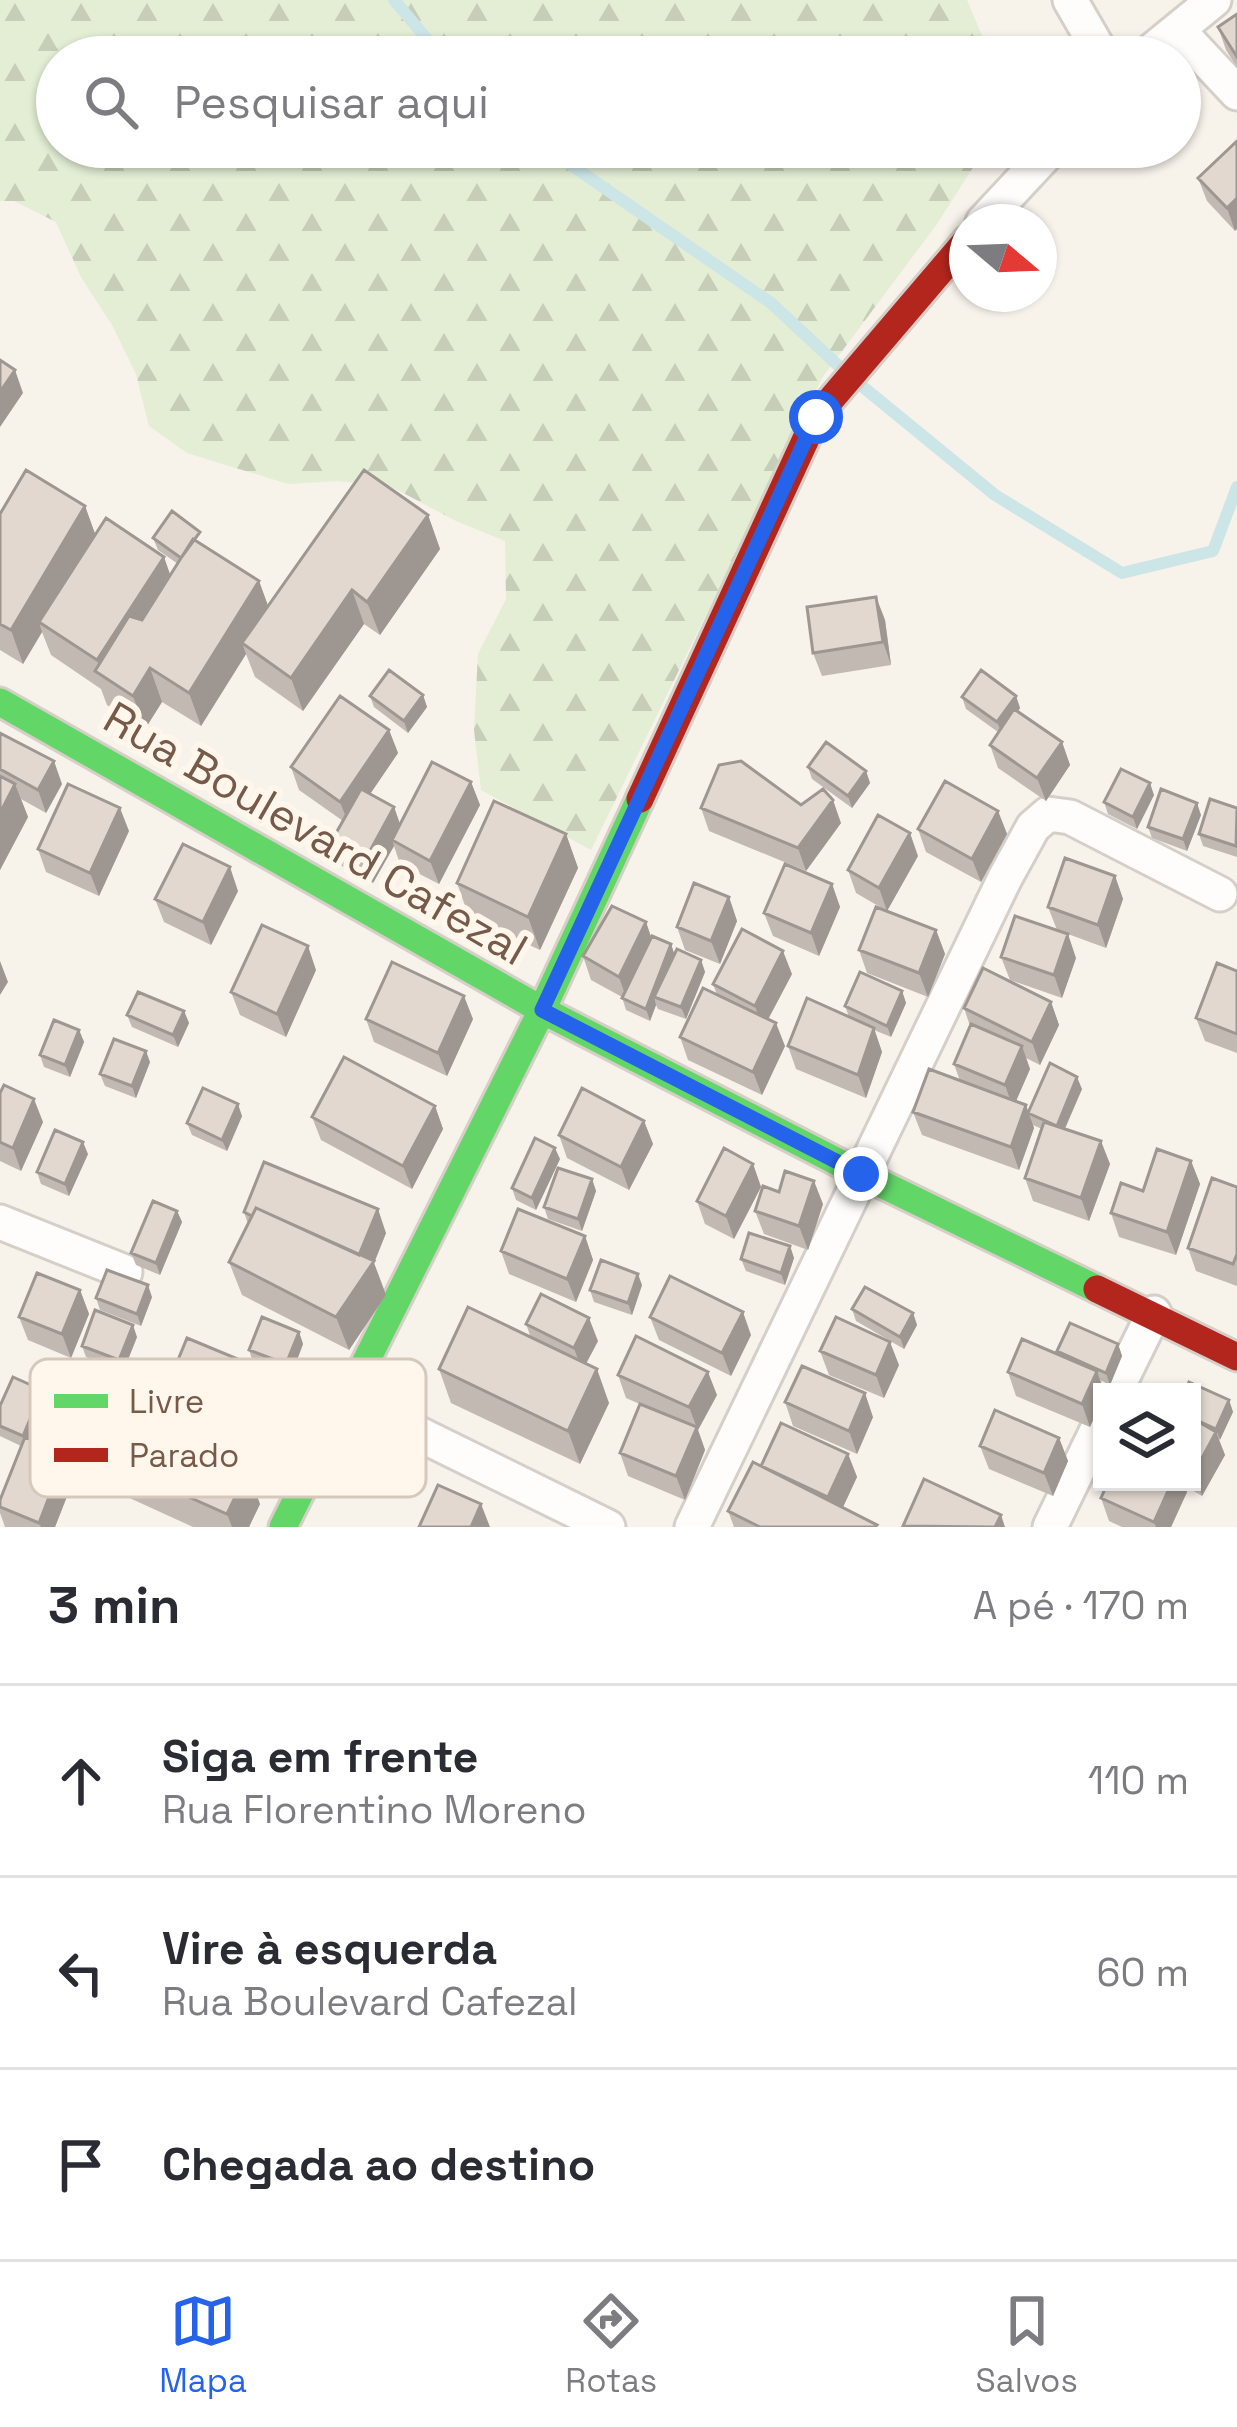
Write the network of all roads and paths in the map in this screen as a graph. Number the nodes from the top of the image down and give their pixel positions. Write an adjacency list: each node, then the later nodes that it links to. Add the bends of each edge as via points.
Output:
1 (1070, 0): 4 (street)
2 (1214, 0): 3 (street)
3 (1178, 30): 5 (street); 6 (street)
4 (1091, 36)
5 (1170, 36)
6 (1184, 36)
7 (1201, 55): 8 (street)
8 (1237, 93)
9 (1033, 168): 10 (street)
10 (1000, 204)
11 (949, 259): 14 (street, via 816,417)
12 (0, 701): 14 (street, Rua Boulevard Cafezal)
13 (1220, 894): 15 (street, via 1070,817 1048,814 1004,878)
14 (542, 1010): 15 (street, Rua Boulevard Cafezal); 20 (street)
15 (861, 1174): 18 (street, Rua Boulevard Cafezal); 27 (street)
16 (0, 1222): 17 (street)
17 (125, 1273)
18 (1154, 1313): 19 (street, Rua Boulevard Cafezal); 21 (street)
19 (1237, 1357)
20 (365, 1359)
21 (1119, 1383)
22 (426, 1437): 26 (street)
23 (1093, 1439): 28 (street)
24 (298, 1497): 25 (street)
25 (284, 1527)
26 (608, 1527)
27 (692, 1527)
28 (1050, 1527)

